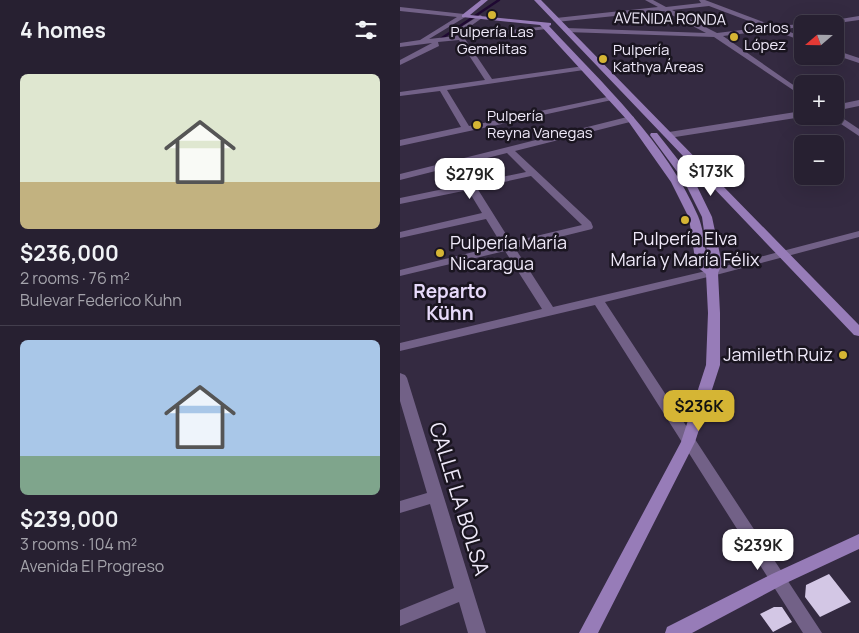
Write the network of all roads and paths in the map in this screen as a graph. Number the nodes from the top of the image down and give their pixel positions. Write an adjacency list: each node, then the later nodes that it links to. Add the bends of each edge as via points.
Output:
1 (485, 0): 9 (street)
2 (537, 0): 15 (street)
3 (648, 0): 7 (street)
4 (700, 0): 5 (street)
5 (710, 4): 7 (street); 17 (street)
6 (400, 9): 8 (street)
7 (667, 9): 15 (street); 18 (street)
8 (434, 13): 9 (street); 10 (street)
9 (465, 16): 11 (street); 22 (street)
10 (400, 17)
11 (478, 17): 14 (street); 20 (street, via 457,32)
12 (859, 18): 13 (street)
13 (844, 20)
14 (544, 25): 15 (street); 20 (street); 28 (street)
15 (561, 25): 18 (street, AVENIDA RONDA); 41 (street)
16 (794, 26): 17 (street, AVENIDA RONDA)
17 (774, 29): 18 (street, AVENIDA RONDA); 19 (street)
18 (716, 35): 31 (street)
19 (794, 37)
20 (461, 38): 21 (street); 29 (street)
21 (443, 40): 22 (street); 27 (street)
22 (417, 43): 23 (street); 24 (street)
23 (400, 45)
24 (400, 52)
25 (844, 55): 26 (street)
26 (859, 61)
27 (400, 63)
28 (584, 68): 29 (street); 33 (street)
29 (490, 81): 30 (street)
30 (442, 88): 32 (street); 39 (street)
31 (794, 89)
32 (400, 94)
33 (612, 98): 37 (street); 39 (street)
34 (859, 103): 35 (street)
35 (844, 106)
36 (794, 115): 41 (street)
37 (631, 119): 42 (street); 44 (street)
38 (844, 122): 40 (street)
39 (466, 129): 43 (street)
40 (859, 133)
41 (668, 134): 42 (street); 53 (street)
42 (650, 136): 55 (street, via 694,218 702,266)
43 (400, 143)
44 (508, 150): 45 (street); 46 (street)
45 (534, 174): 47 (street); 52 (street, via 588,227)
46 (400, 177)
47 (471, 187): 48 (street); 49 (street)
48 (400, 201)
49 (489, 215): 51 (street); 52 (street)
50 (859, 234): 53 (street)
51 (400, 235)
52 (510, 248): 54 (street); 57 (street)
53 (785, 254): 55 (street); 58 (street)
54 (400, 273)
55 (712, 273): 56 (street); 61 (street, via 713,365)
56 (598, 300): 57 (street); 61 (street)
57 (549, 311): 59 (street)
58 (859, 332)
59 (400, 347)
60 (400, 378): 62 (street, CALLE LA BOLSA)
61 (688, 442): 65 (street); 69 (street)
62 (437, 496): 63 (street); 66 (street, CALLE LA BOLSA)
63 (400, 506)
64 (859, 541): 65 (street)
65 (778, 579): 70 (street); 71 (street)
66 (464, 592): 67 (street); 68 (street, CALLE LA BOLSA)
67 (400, 618)
68 (477, 633)
69 (588, 633)
70 (674, 633)
71 (813, 633)

